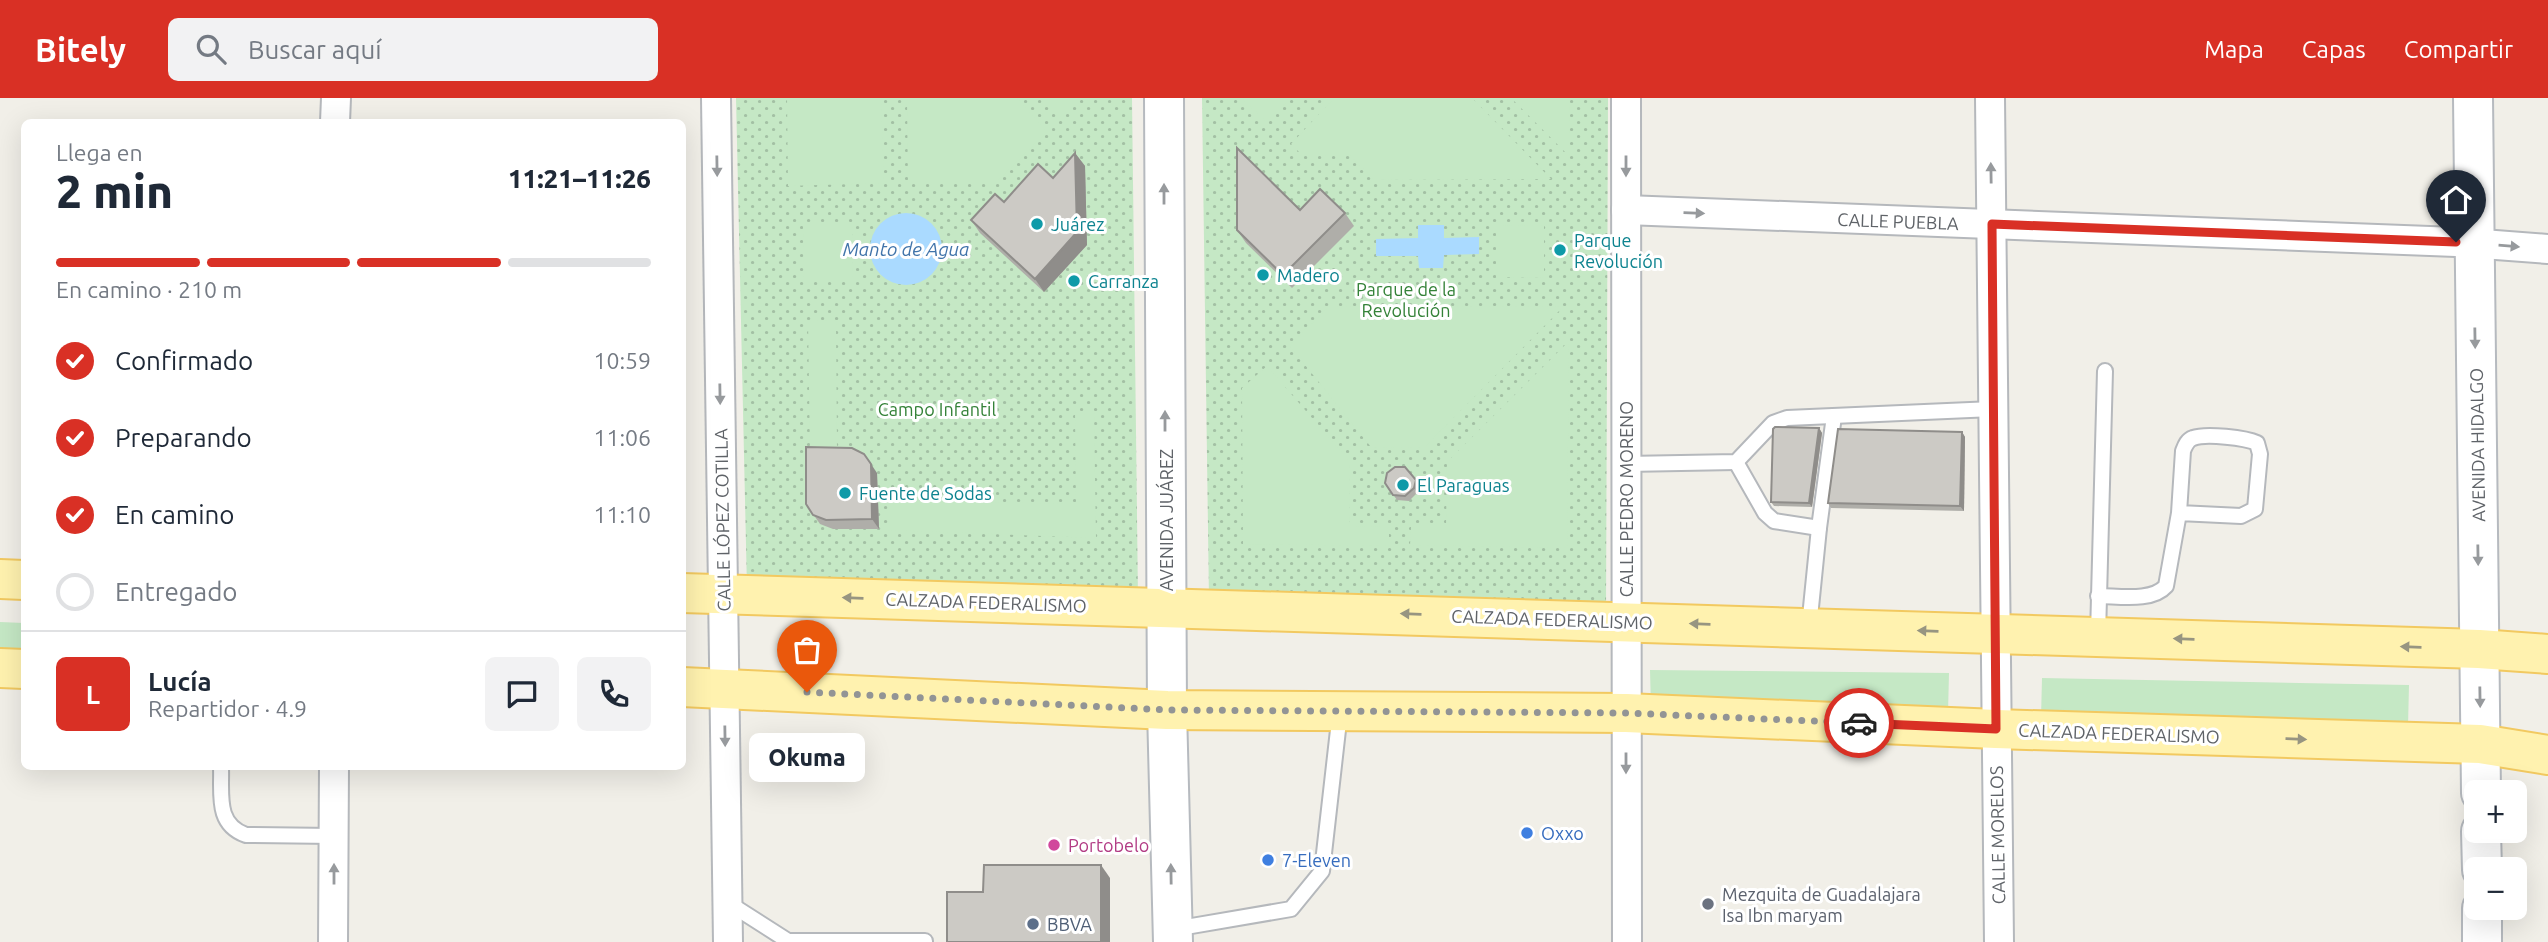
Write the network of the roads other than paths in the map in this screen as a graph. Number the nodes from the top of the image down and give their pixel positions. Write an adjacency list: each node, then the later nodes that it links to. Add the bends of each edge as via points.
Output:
1 (335, 98): 7 (street)
2 (716, 98): 22 (street, CALLE LÓPEZ COTILLA, one-way to 22)
3 (1164, 98): 24 (main road, AVENIDA JUÁREZ, one-way to 3)
4 (1626, 98): 8 (street, CALLE PEDRO MORENO, one-way to 8)
5 (1990, 98): 9 (street, CALLE MORELOS, one-way to 5)
6 (2473, 98): 10 (main road, AVENIDA HIDALGO)
7 (335, 119)
8 (1626, 210): 9 (street, CALLE PUEBLA, one-way to 9); 16 (street, CALLE PEDRO MORENO)
9 (1992, 224): 10 (street, CALLE PUEBLA); 13 (street, CALLE MORELOS)
10 (2474, 243): 11 (street, CALLE PUEBLA, one-way to 11); 29 (main road, AVENIDA HIDALGO, one-way to 29)
11 (2548, 249)
12 (2105, 371): 23 (lane)
13 (1993, 410): 14 (lane); 27 (street, CALLE MORELOS)
14 (1834, 416): 15 (lane, via 1773,423); 18 (lane)
15 (1735, 462): 16 (lane); 18 (lane, via 1774,521)
16 (1626, 464): 25 (street, CALLE PEDRO MORENO)
17 (2179, 513): 17 (lane, via 2186,443 2201,436 2257,443 2255,509 2241,516); 23 (lane, via 2166,586 2159,594)
18 (1819, 528): 26 (lane)
19 (0, 579): 20 (main road)
20 (21, 580)
21 (686, 593): 22 (main road, CALZADA FEDERALISMO)
22 (723, 594): 24 (main road, CALZADA FEDERALISMO, one-way to 22); 34 (street, CALLE LÓPEZ COTILLA)
23 (2098, 596): 28 (lane)
24 (1167, 607): 25 (main road, CALZADA FEDERALISMO, one-way to 24); 35 (main road, AVENIDA JUÁREZ)
25 (1626, 621): 26 (main road, CALZADA FEDERALISMO, one-way to 25); 37 (street, CALLE PEDRO MORENO)
26 (1809, 627): 27 (main road, CALZADA FEDERALISMO, one-way to 26)
27 (1996, 633): 28 (main road, CALZADA FEDERALISMO); 38 (street, CALLE MORELOS)
28 (2098, 636): 29 (main road, CALZADA FEDERALISMO, one-way to 28)
29 (2479, 649): 30 (main road, CALZADA FEDERALISMO); 39 (main road, AVENIDA HIDALGO, one-way to 39)
30 (2548, 654)
31 (0, 668): 32 (main road)
32 (21, 669)
33 (686, 687): 34 (main road, CALZADA FEDERALISMO)
34 (724, 688): 35 (main road, CALZADA FEDERALISMO); 45 (street, CALLE LÓPEZ COTILLA, one-way to 45)
35 (1167, 710): 36 (main road, CALZADA FEDERALISMO); 47 (main road, AVENIDA JUÁREZ, one-way to 35)
36 (1338, 711): 37 (main road, CALZADA FEDERALISMO); 47 (lane, via 1322,871 1291,909)
37 (1626, 713): 38 (main road, CALZADA FEDERALISMO); 51 (street, CALLE PEDRO MORENO, one-way to 51)
38 (1996, 729): 39 (main road, CALZADA FEDERALISMO, one-way to 39); 52 (street, CALLE MORELOS)
39 (2480, 744): 40 (main road, CALZADA FEDERALISMO); 43 (main road, AVENIDA HIDALGO)
40 (2548, 755)
41 (221, 770): 44 (lane, via 223,810 234,831)
42 (334, 770): 44 (street)
43 (2481, 780)
44 (334, 836): 49 (street, one-way to 44)
45 (727, 901): 48 (lane, via 788,941); 50 (street, CALLE LÓPEZ COTILLA)
46 (2482, 920): 53 (main road)
47 (1173, 935)
48 (925, 941)
49 (333, 942)
50 (728, 942)
51 (1627, 942)
52 (1999, 942)
53 (2483, 942)

